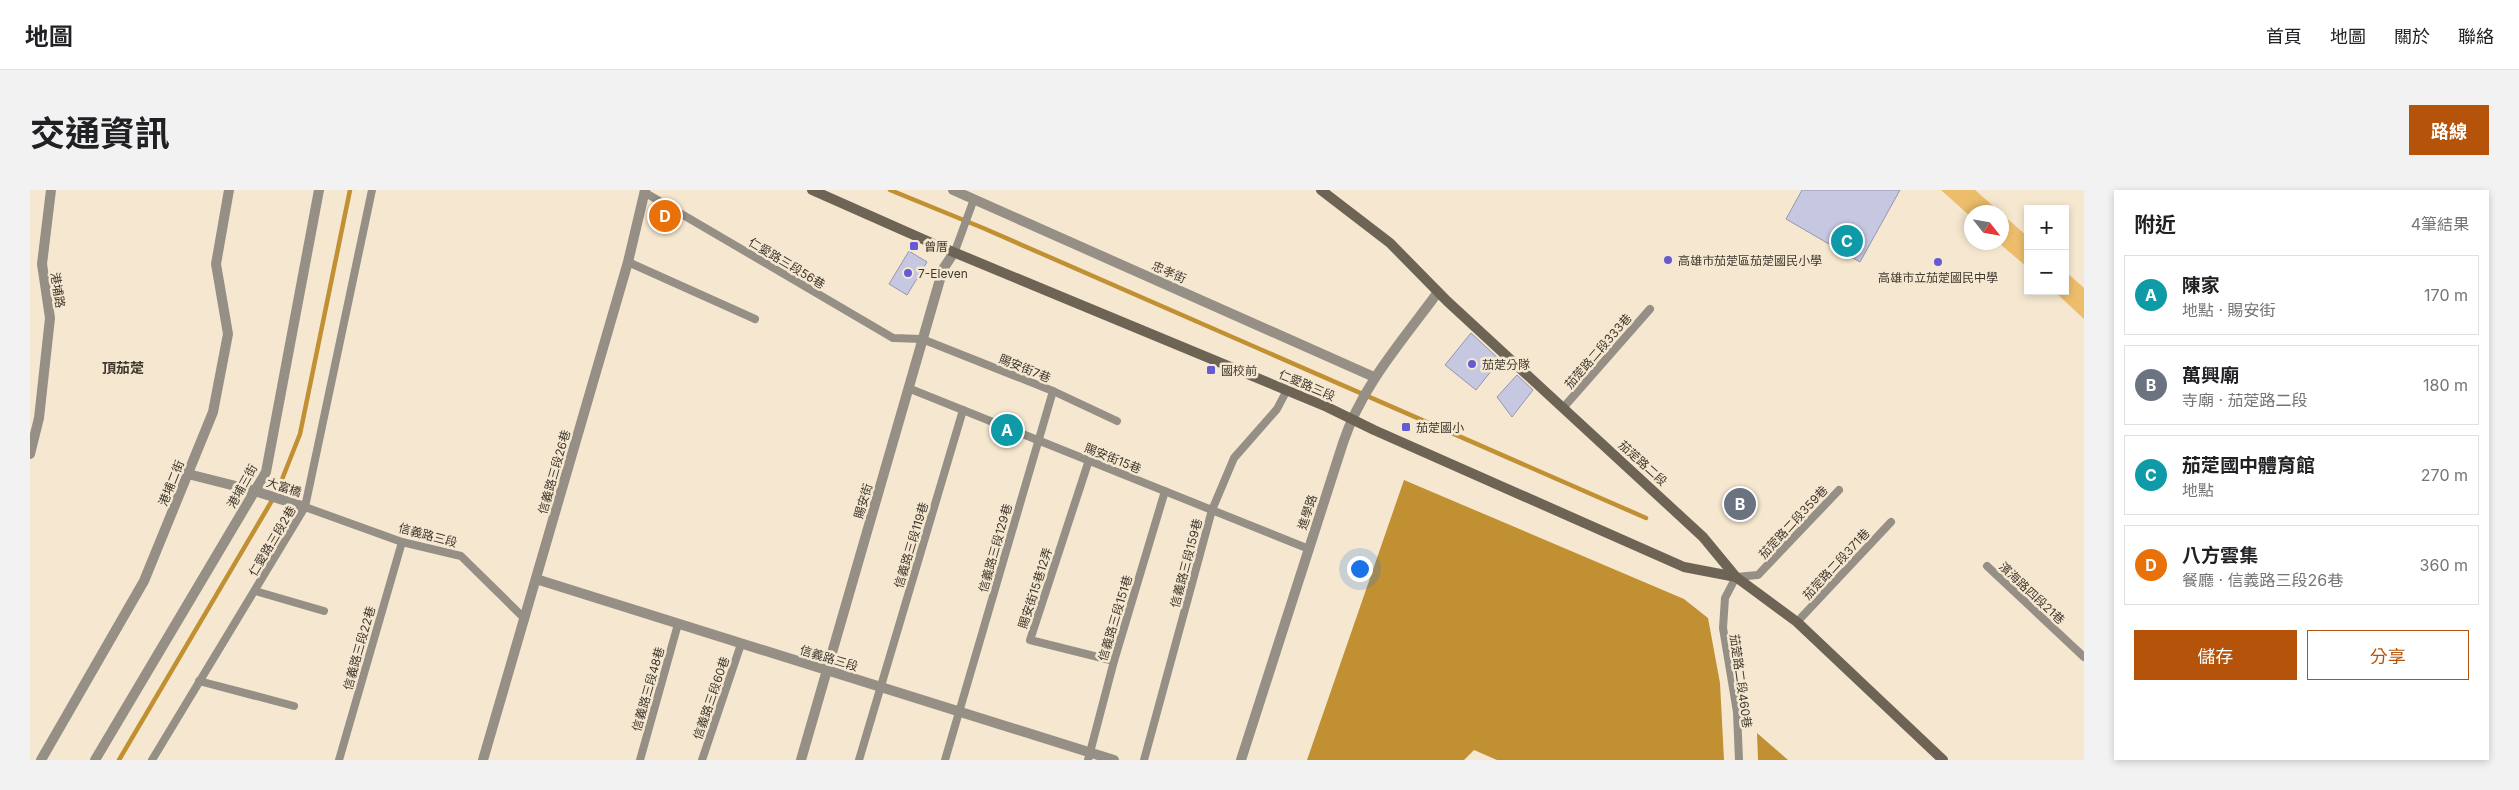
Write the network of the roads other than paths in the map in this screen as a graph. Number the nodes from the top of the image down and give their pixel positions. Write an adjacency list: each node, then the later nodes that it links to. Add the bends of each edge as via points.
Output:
1 (51, 190): 25 (street, 港埔路, via 42,264 50,318 39,418)
2 (229, 190): 27 (street, 港埔二街, via 216,264 228,334 213,412)
3 (319, 190): 29 (street, 港埔三街, via 266,472)
4 (372, 190): 31 (lane, 仁愛路三段2巷)
5 (812, 190): 10 (street, 仁愛路三段)
6 (953, 190): 9 (street, 忠孝街)
7 (1321, 190): 12 (street, 茄萣路二段, via 1390,243)
8 (644, 191): 11 (street, 信義路三段26巷); 15 (lane, 仁愛路三段56巷, via 893,338)
9 (974, 199): 10 (lane); 16 (street, 忠孝街)
10 (955, 251): 15 (street, 賜安街, via 943,269); 18 (street, 仁愛路三段)
11 (628, 262): 14 (lane); 38 (street, 信義路三段26巷)
12 (1438, 292): 16 (street, 進學路); 20 (street, 茄萣路二段)
13 (1650, 309): 20 (lane, 茄萣路二段333巷)
14 (755, 319)
15 (922, 338): 17 (street, 賜安街); 19 (lane, 賜安街7巷)
16 (1372, 381): 22 (street, 進學路)
17 (908, 388): 21 (lane, 賜安街15巷); 47 (street, 賜安街)
18 (1288, 390): 22 (street, 仁愛路三段); 32 (lane, 信義路三段159巷, via 1277,409 1234,458)
19 (1053, 391): 23 (lane, 賜安街7巷); 24 (lane, 信義路三段129巷)
20 (1563, 408): 37 (street, 茄萣路二段, via 1703,537)
21 (963, 410): 24 (lane, 賜安街15巷); 49 (lane, 信義路三段119巷)
22 (1351, 419): 35 (street, 進學路); 37 (street, 仁愛路三段, via 1684,568)
23 (1117, 421)
24 (1039, 440): 26 (lane, 賜安街15巷); 51 (lane, 信義路三段129巷)
25 (30, 454)
26 (1089, 460): 30 (lane, 賜安街15巷); 46 (lane, 賜安街15巷12弄, via 1030,640)
27 (188, 474): 29 (street); 53 (street, 港埔二街, via 144,581)
28 (1839, 490): 37 (lane, 茄萣路二段359巷, via 1758,575)
29 (255, 491): 31 (street, 大富橋); 54 (street, 港埔三街)
30 (1166, 491): 32 (lane, 賜安街15巷); 46 (lane, 信義路三段151巷)
31 (305, 507): 34 (lane, 信義路三段); 39 (lane, 仁愛路三段2巷)
32 (1212, 510): 35 (lane, 賜安街15巷); 64 (lane, 信義路三段159巷)
33 (1890, 522): 42 (lane, 茄萣路二段371巷)
34 (402, 542): 41 (lane, 信義路三段, via 461,556); 56 (lane, 信義路三段22巷)
35 (1309, 548): 65 (street, 進學路)
36 (1987, 566): 45 (lane, 濱海路四段21巷)
37 (1736, 577): 42 (street, 茄萣路二段); 66 (lane, 茄萣路二段460巷, via 1726,598 1723,628 1737,712)
38 (536, 579): 41 (street, 信義路三段26巷); 43 (street, 信義路三段)
39 (254, 591): 40 (lane); 48 (lane, 仁愛路三段2巷)
40 (324, 611)
41 (524, 619): 57 (street, 信義路三段26巷)
42 (1797, 622): 67 (street, 茄萣路二段)
43 (678, 624): 44 (street, 信義路三段); 58 (lane, 信義路三段48巷)
44 (741, 644): 47 (street, 信義路三段); 59 (lane, 信義路三段60巷)
45 (2084, 657)
46 (1114, 661): 52 (lane, 信義路三段151巷)
47 (827, 670): 49 (street, 信義路三段); 60 (street, 賜安街)
48 (199, 681): 50 (lane); 55 (lane, 仁愛路三段2巷)
49 (880, 687): 51 (street, 信義路三段); 61 (lane, 信義路三段119巷)
50 (294, 706)
51 (959, 712): 52 (street, 信義路三段); 62 (lane, 信義路三段129巷)
52 (1089, 756): 63 (street, 信義路三段)
53 (40, 760)
54 (95, 760)
55 (152, 760)
56 (339, 760)
57 (483, 760)
58 (640, 760)
59 (702, 760)
60 (801, 760)
61 (859, 760)
62 (945, 760)
63 (1114, 760)
64 (1144, 760)
65 (1241, 760)
66 (1739, 760)
67 (1943, 760)

